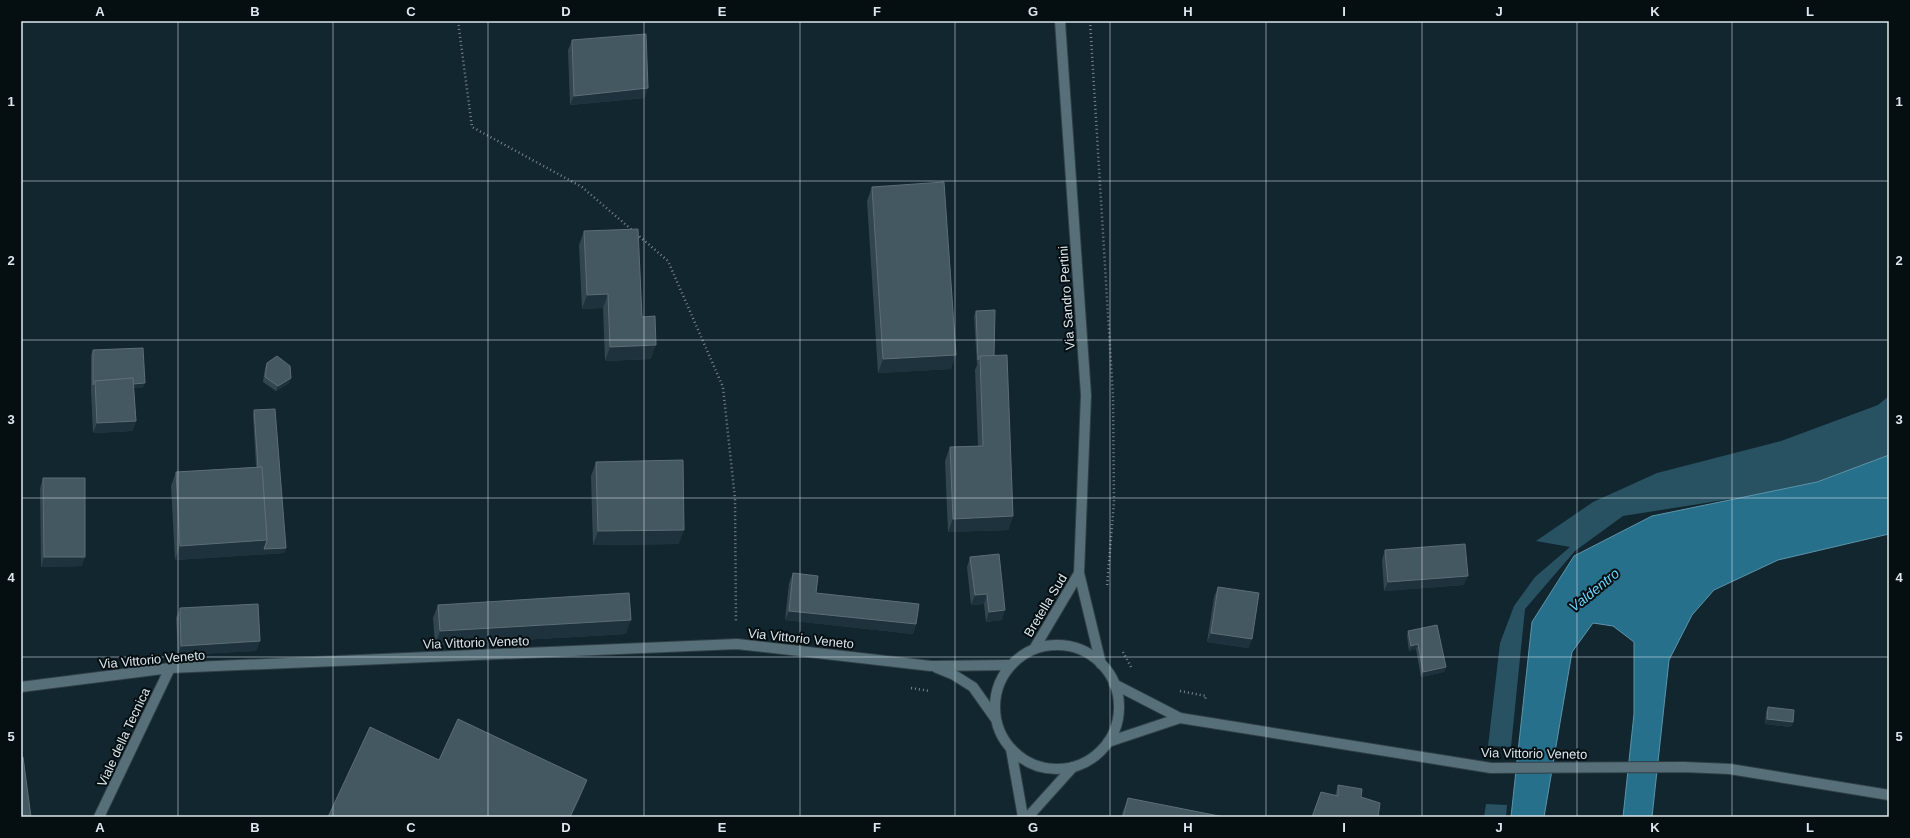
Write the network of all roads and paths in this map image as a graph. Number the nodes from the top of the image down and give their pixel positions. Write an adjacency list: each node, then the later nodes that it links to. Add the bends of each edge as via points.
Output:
1 (458, 21): 6 (path, via 472,127 582,187 668,261 723,387 735,500)
2 (1060, 21): 4 (street, Via Sandro Pertini, via 1086,395)
3 (1090, 21): 5 (path, via 1114,396 1114,502)
4 (1080, 572): 8 (street, Bretella Sud); 9 (street, Bretella Sud)
5 (1106, 595)
6 (737, 644): 11 (street, Via Vittorio Veneto); 12 (street, Via Vittorio Veneto)
7 (1121, 648): 13 (path)
8 (1034, 649): 9 (street, via 1049,645 1077,648); 10 (street)
9 (1101, 664): 14 (street)
10 (1010, 665): 11 (street); 19 (street, via 1000,681 995,699)
11 (931, 666): 19 (street, via 954,675 973,687)
12 (170, 668): 15 (street, Via Vittorio Veneto); 26 (street, Viale della Tecnica)
13 (1134, 670)
14 (1114, 684): 20 (street, Via Vittorio Veneto); 22 (street, via 1118,714 1115,729)
15 (21, 687)
16 (908, 688): 18 (path)
17 (1173, 690): 21 (path, via 1206,696)
18 (931, 691)
19 (995, 718): 23 (street, via 1001,735)
20 (1180, 718): 21 (street, Via Vittorio Veneto); 22 (street, Via Vittorio Veneto)
21 (1202, 722): 25 (street, Via Vittorio Veneto, via 1491,768 1730,769)
22 (1108, 742): 24 (street, via 1086,762)
23 (1011, 749): 24 (street, via 1024,760 1040,767); 27 (street)
24 (1073, 767): 28 (street)
25 (1889, 795)
26 (99, 817)
27 (1023, 817)
28 (1028, 817)

